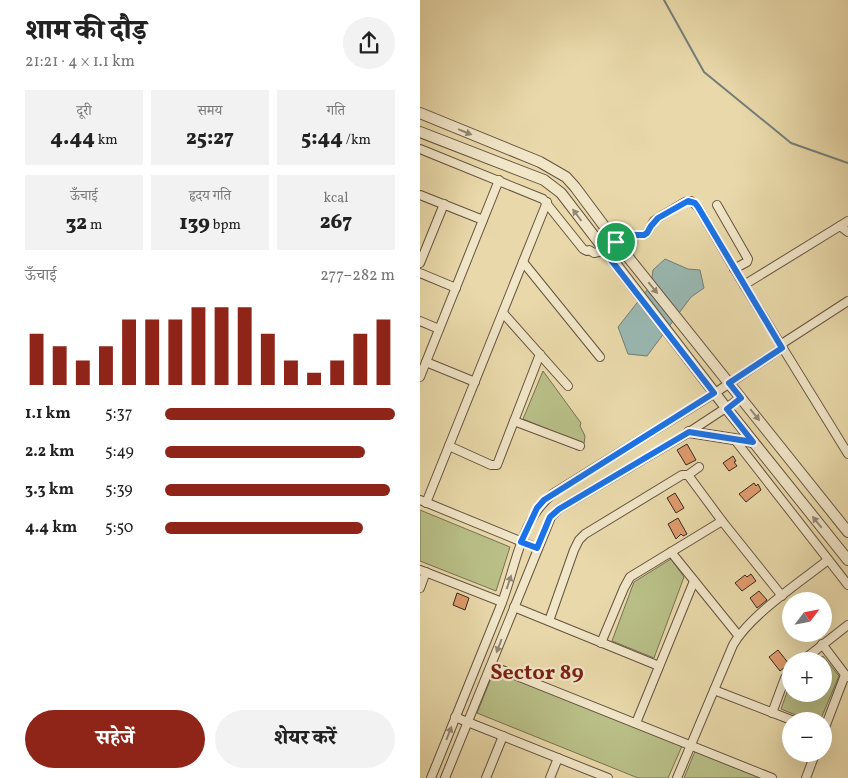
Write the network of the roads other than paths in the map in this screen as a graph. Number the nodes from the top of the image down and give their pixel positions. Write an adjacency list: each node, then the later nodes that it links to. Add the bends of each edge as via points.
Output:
1 (420, 113): 15 (street, one-way to 15, via 556,170 575,187)
2 (420, 132): 16 (street, one-way to 2, via 561,193 544,180)
3 (420, 149): 4 (street)
4 (499, 180): 6 (street); 9 (street)
5 (420, 194): 7 (street)
6 (547, 202): 16 (street, via 585,250 594,253); 17 (street)
7 (444, 204): 9 (street); 14 (street)
8 (718, 205): 19 (street, via 748,259)
9 (483, 220): 22 (street)
10 (848, 221): 11 (street)
11 (840, 226): 12 (street); 21 (street)
12 (848, 232)
13 (420, 239): 14 (street)
14 (429, 242): 18 (street)
15 (616, 242): 16 (street); 19 (street, via 629,235 644,235 658,218 691,201 698,207); 33 (street, one-way to 33)
16 (604, 251): 35 (street)
17 (523, 262): 24 (street); 29 (street)
18 (420, 264)
19 (734, 269): 21 (street)
20 (420, 274): 22 (street)
21 (744, 285): 27 (street)
22 (456, 288): 26 (street)
23 (848, 301): 27 (street)
24 (503, 313): 28 (street); 32 (street)
25 (420, 321): 26 (street)
26 (439, 329): 30 (street)
27 (781, 346): 33 (street); 44 (street)
28 (540, 354): 34 (street); 38 (street)
29 (600, 357)
30 (426, 362): 31 (street); 32 (street)
31 (420, 377)
32 (475, 382): 42 (street)
33 (729, 383): 35 (street); 36 (street)
34 (568, 386)
35 (714, 393): 37 (street); 52 (street, via 544,500)
36 (741, 398): 37 (street); 51 (street, one-way to 51)
37 (727, 409): 39 (street); 41 (street)
38 (514, 421): 42 (street, via 494,466); 43 (street)
39 (689, 432): 40 (street); 53 (street, via 559,509 550,517)
40 (735, 440): 41 (street); 49 (street)
41 (753, 442): 48 (street)
42 (449, 446): 47 (street)
43 (580, 446)
44 (848, 454)
45 (700, 467): 46 (street)
46 (688, 475): 50 (street); 65 (street, via 682,475 579,540)
47 (423, 501): 52 (street)
48 (800, 501): 49 (street); 56 (street, one-way to 48)
49 (788, 508): 55 (street)
50 (722, 521): 54 (street); 62 (street)
51 (848, 532)
52 (521, 542): 53 (street); 63 (street, one-way to 52)
53 (537, 548): 64 (street)
54 (671, 552): 58 (street); 68 (street, via 630,577)
55 (828, 560): 59 (street); 61 (street)
56 (848, 560)
57 (423, 571): 60 (street); 63 (street)
58 (694, 581): 67 (street); 72 (street)
59 (848, 585)
60 (420, 588)
61 (787, 592)
62 (782, 596): 67 (street)
63 (502, 602): 79 (street)
64 (514, 607): 65 (street); 71 (street, one-way to 71)
65 (549, 621): 68 (street)
66 (848, 625): 69 (street)
67 (738, 635): 75 (street)
68 (601, 643): 72 (street)
69 (822, 644): 70 (street); 73 (street)
70 (813, 652)
71 (492, 666): 80 (street); 81 (street)
72 (659, 666): 81 (street)
73 (846, 677): 77 (street)
74 (782, 686): 76 (street)
75 (714, 690): 76 (street); 83 (street)
76 (772, 712): 78 (street)
77 (831, 712)
78 (782, 716)
79 (455, 717): 80 (street); 86 (street, one-way to 79)
80 (468, 722): 82 (street); 87 (street)
81 (636, 723): 83 (street)
82 (503, 736): 84 (street); 88 (street)
83 (691, 745): 91 (street); 92 (street)
84 (558, 758): 89 (street); 90 (street)
85 (812, 762): 93 (street)
86 (431, 778)
87 (445, 778)
88 (486, 778)
89 (550, 778)
90 (608, 778)
91 (677, 778)
92 (772, 778)
93 (806, 778)

